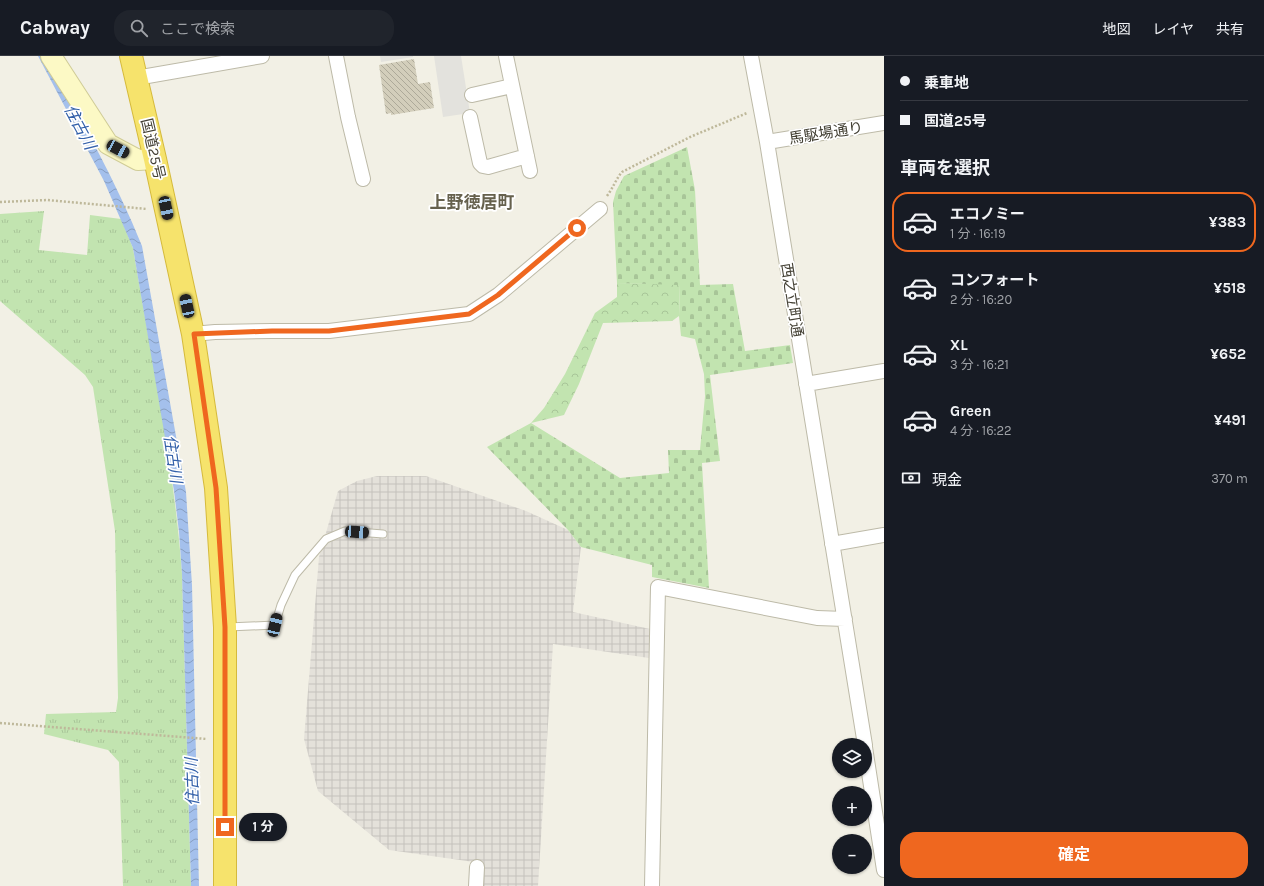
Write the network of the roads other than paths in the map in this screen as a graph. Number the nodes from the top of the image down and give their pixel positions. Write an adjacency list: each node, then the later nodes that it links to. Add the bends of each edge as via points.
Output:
1 (51, 56): 14 (street, via 108,144 138,160)
2 (131, 56): 7 (highway, 国道25号)
3 (262, 56): 7 (street)
4 (336, 56): 16 (street)
5 (506, 56): 8 (street)
6 (751, 56): 12 (street, 西之立町通)
7 (136, 78): 14 (highway, 国道25号)
8 (512, 86): 9 (street); 13 (street)
9 (472, 95)
10 (470, 117): 13 (street, via 480,163 484,166)
11 (884, 123): 12 (street, 馬駆場通り)
12 (767, 142): 20 (street, 西之立町通)
13 (527, 156): 15 (street)
14 (155, 159): 18 (highway, 国道25号)
15 (530, 171)
16 (363, 179)
17 (600, 209): 18 (street, via 498,295 469,314 329,331)
18 (194, 334): 25 (highway, 国道25号, via 216,488)
19 (884, 371): 20 (street)
20 (806, 384): 23 (street, 西之立町通)
21 (383, 534): 25 (lane, via 345,532 326,539 295,575 281,604 275,625)
22 (884, 535): 23 (street)
23 (832, 544): 24 (street, 西之立町通)
24 (845, 619): 26 (street, 西之立町通); 32 (street, via 817,618 658,587)
25 (225, 627): 30 (highway, 国道25号)
26 (864, 738)
27 (870, 778): 29 (street, 西之立町通)
28 (477, 867): 31 (street)
29 (884, 870)
30 (225, 886)
31 (476, 886)
32 (652, 886)

